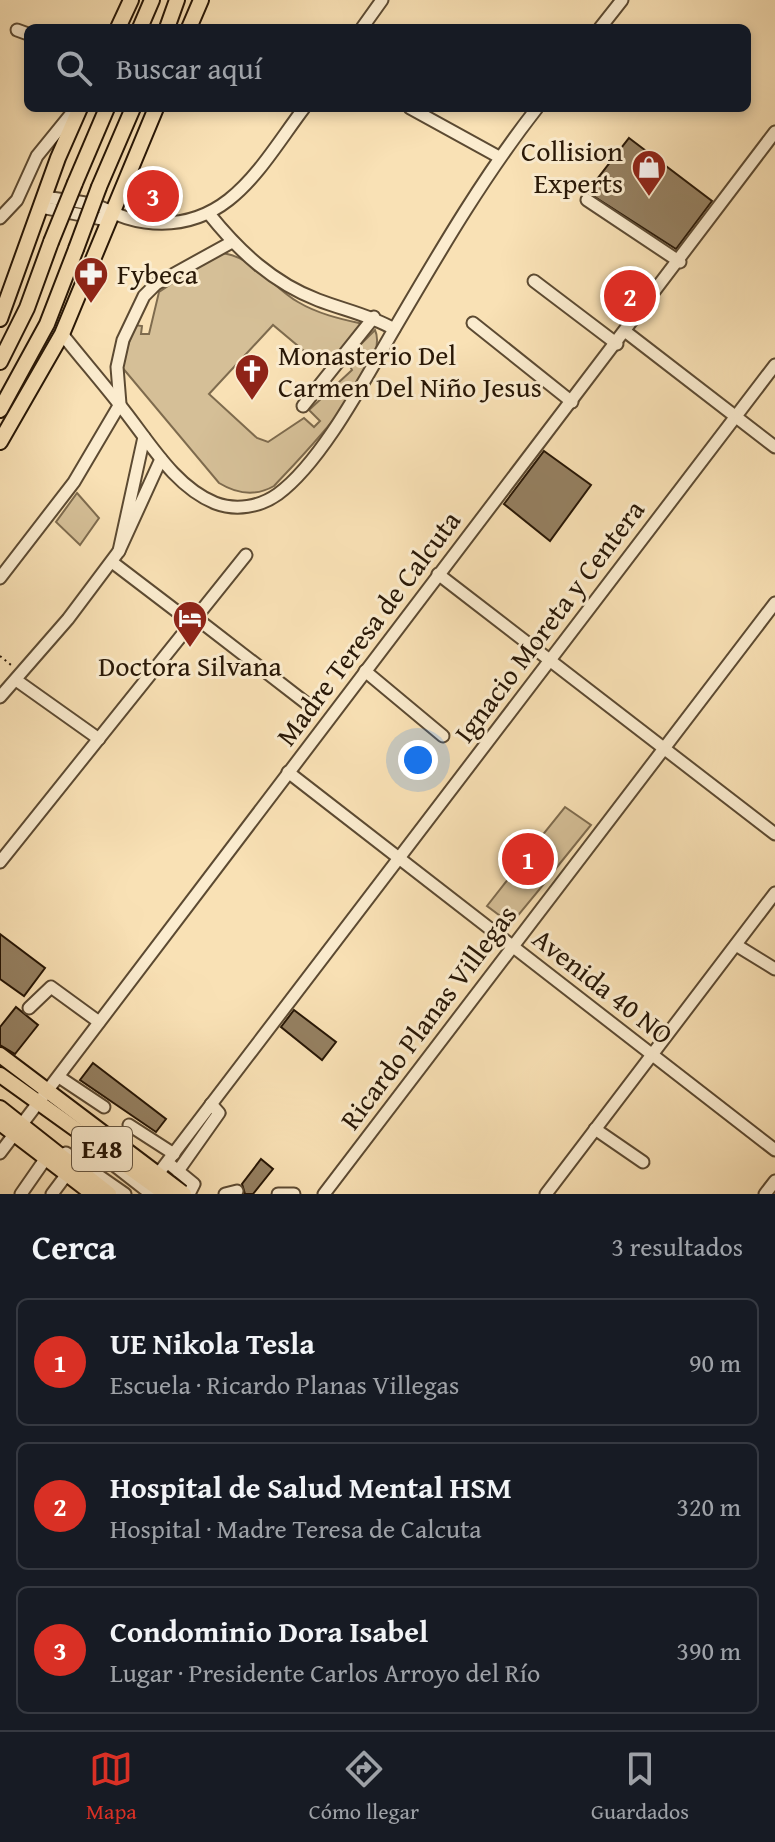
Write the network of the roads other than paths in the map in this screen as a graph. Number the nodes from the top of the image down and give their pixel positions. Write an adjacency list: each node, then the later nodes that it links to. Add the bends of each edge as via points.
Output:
1 (131, 0): 7 (main road)
2 (152, 0): 8 (main road)
3 (177, 0): 9 (main road)
4 (201, 0): 10 (main road)
5 (382, 0): 11 (street)
6 (622, 0): 12 (street)
7 (120, 24)
8 (142, 24)
9 (168, 24)
10 (191, 24)
11 (365, 24)
12 (603, 24)
13 (75, 112): 27 (street, via 37,156 12,208)
14 (77, 112): 24 (main road)
15 (105, 112): 38 (main road, bridge)
16 (131, 112): 43 (main road, bridge, via 47,324)
17 (154, 112): 25 (main road)
18 (301, 112): 26 (street, via 240,193)
19 (417, 112): 22 (street)
20 (534, 112): 22 (street)
21 (775, 132): 29 (street, Madre Teresa de Calcuta)
22 (499, 157): 34 (street)
23 (587, 200): 29 (street)
24 (43, 202): 25 (street, via 102,219); 32 (main road)
25 (112, 214): 26 (street, via 180,224); 36 (main road)
26 (210, 215): 28 (street)
27 (0, 218)
28 (232, 242): 31 (street, via 296,291); 41 (street, via 144,296 123,340 117,367)
29 (680, 262): 35 (street, Madre Teresa de Calcuta)
30 (534, 281): 37 (street)
31 (374, 317): 34 (street); 42 (street)
32 (0, 319)
33 (473, 323): 40 (street)
34 (394, 329): 48 (street, via 331,431 278,494 256,505 218,504 200,496)
35 (626, 332): 37 (street, Madre Teresa de Calcuta); 44 (street)
36 (62, 334): 41 (street); 46 (main road)
37 (617, 344): 40 (street, Madre Teresa de Calcuta)
38 (0, 362)
39 (775, 365): 44 (street, Ignacio Moreta y Centera)
40 (572, 402): 52 (street, Madre Teresa de Calcuta)
41 (120, 404): 45 (street); 53 (street, via 74,482)
42 (303, 406)
43 (0, 410)
44 (736, 416): 47 (street); 56 (street, Ignacio Moreta y Centera)
45 (144, 437): 48 (street); 49 (street)
46 (0, 442)
47 (775, 447)
48 (161, 459): 49 (street)
49 (119, 551): 51 (street)
50 (246, 555): 55 (street)
51 (112, 562): 55 (street); 58 (street)
52 (438, 574): 56 (street); 57 (street, Madre Teresa de Calcuta)
53 (0, 578)
54 (775, 603): 63 (street, Ricardo Planas Villegas)
55 (194, 620): 60 (street); 62 (street)
56 (549, 660): 63 (street); 67 (street, Ignacio Moreta y Centera)
57 (365, 671): 61 (street); 64 (street, Madre Teresa de Calcuta)
58 (19, 677): 59 (street); 62 (street)
59 (0, 697)
60 (306, 703)
61 (443, 736)
62 (99, 739): 66 (street)
63 (664, 748): 65 (street); 70 (street, Ricardo Planas Villegas)
64 (288, 772): 67 (street, Avenida 40 NO); 74 (street, Madre Teresa de Calcuta)
65 (775, 834)
66 (2, 856)
67 (398, 857): 70 (street, Avenida 40 NO); 80 (street, Ignacio Moreta y Centera)
68 (775, 893): 69 (street)
69 (736, 945): 71 (street); 76 (street)
70 (513, 946): 76 (street, Avenida 40 NO); 105 (street, Ricardo Planas Villegas)
71 (775, 969)
72 (68, 991): 74 (street)
73 (29, 1008): 74 (street, via 51,987)
74 (101, 1019): 78 (street, Madre Teresa de Calcuta)
75 (0, 1055): 79 (main road)
76 (652, 1055): 85 (street); 87 (street, Avenida 40 NO)
77 (0, 1075): 79 (main road, via 22,1091)
78 (59, 1077): 79 (street, Madre Teresa de Calcuta); 81 (street)
79 (43, 1094): 86 (street, Madre Teresa de Calcuta); 91 (main road, E48); 100 (street, via 76,1136); 101 (main road, E48)
80 (211, 1104): 91 (street, Ignacio Moreta y Centera); 92 (street, via 219,1113)
81 (104, 1107)
82 (0, 1108): 86 (main road, E48)
83 (0, 1123): 86 (main road)
84 (129, 1125): 91 (street)
85 (595, 1129): 90 (street); 106 (street)
86 (18, 1130): 88 (street, Madre Teresa de Calcuta); 89 (main road, E48); 98 (main road, E48); 99 (street)
87 (775, 1150)
88 (0, 1153)
89 (46, 1158): 93 (main road, E48); 95 (street)
90 (643, 1162)
91 (166, 1163): 92 (street); 102 (main road, E48)
92 (178, 1171): 102 (street, via 194,1184)
93 (67, 1174): 96 (street); 97 (main road, E48)
94 (775, 1181): 107 (street)
95 (21, 1194)
96 (52, 1194)
97 (93, 1194)
98 (109, 1194)
99 (125, 1194)
100 (151, 1194)
101 (166, 1194)
102 (187, 1194)
103 (278, 1194): 104 (street)
104 (294, 1194)
105 (324, 1194)
106 (546, 1194)
107 (765, 1194)

